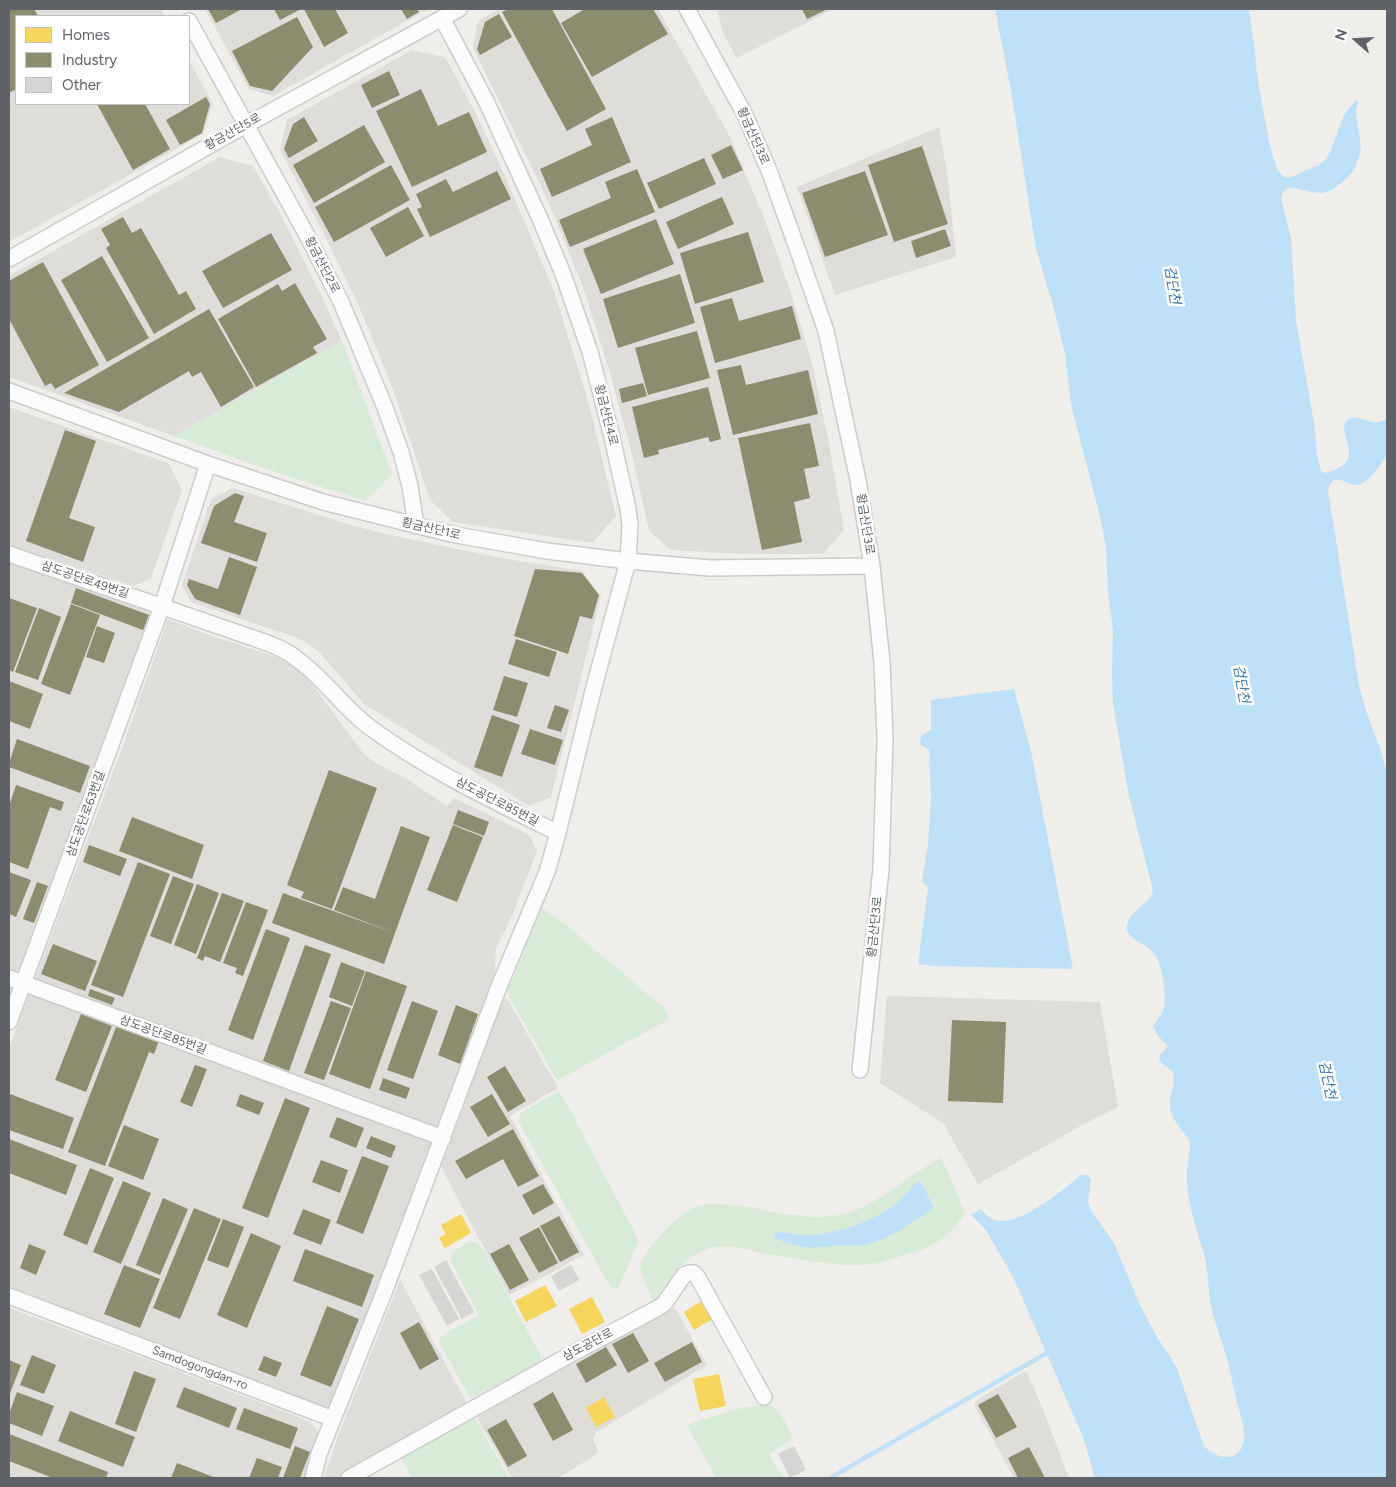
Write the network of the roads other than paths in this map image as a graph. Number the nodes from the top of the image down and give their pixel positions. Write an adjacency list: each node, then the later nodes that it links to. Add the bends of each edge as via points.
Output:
1 (459, 9): 3 (street, 황금산단5로)
2 (687, 9): 12 (street, 황금산단3로, via 745,115 774,182 826,331 858,480)
3 (442, 18): 5 (street, 황금산단5로); 11 (street, 황금산단4로, via 486,101 541,221 578,315 611,433 628,509)
4 (190, 22): 5 (street, 황금산단2로)
5 (246, 125): 6 (street, 황금산단5로); 9 (street, 황금산단2로, via 309,239 360,345 401,452)
6 (9, 259)
7 (9, 391): 8 (street, 황금산단1로)
8 (208, 464): 9 (street, 황금산단1로, via 323,502); 13 (street, 삼도공단로63번길)
9 (416, 526): 11 (street, 황금산단1로, via 547,551)
10 (9, 554): 13 (street, 삼도공단로49번길)
11 (628, 561): 12 (street, 황금산단1로, via 710,568); 14 (street, 황금산단4로)
12 (872, 566): 18 (street, 황금산단3로, via 882,662 884,796 881,869)
13 (162, 606): 14 (street, 삼도공단로85번길, via 282,649 306,666 349,709 390,742 442,774); 16 (street, 삼도공단로63번길)
14 (558, 833): 19 (street, via 547,872 500,984)
15 (9, 978): 16 (street, 삼도공단로85번길)
16 (24, 984): 17 (street, 삼도공단로63번길); 19 (street, 삼도공단로85번길)
17 (9, 1022)
18 (860, 1070)
19 (443, 1138): 22 (street)
20 (9, 1296): 22 (street, Samdogongdan-ro)
21 (764, 1396): 24 (street, 삼도공단로, via 698,1278 689,1273 684,1275 664,1304 656,1309)
22 (333, 1418): 23 (street)
23 (313, 1478)
24 (349, 1478)

